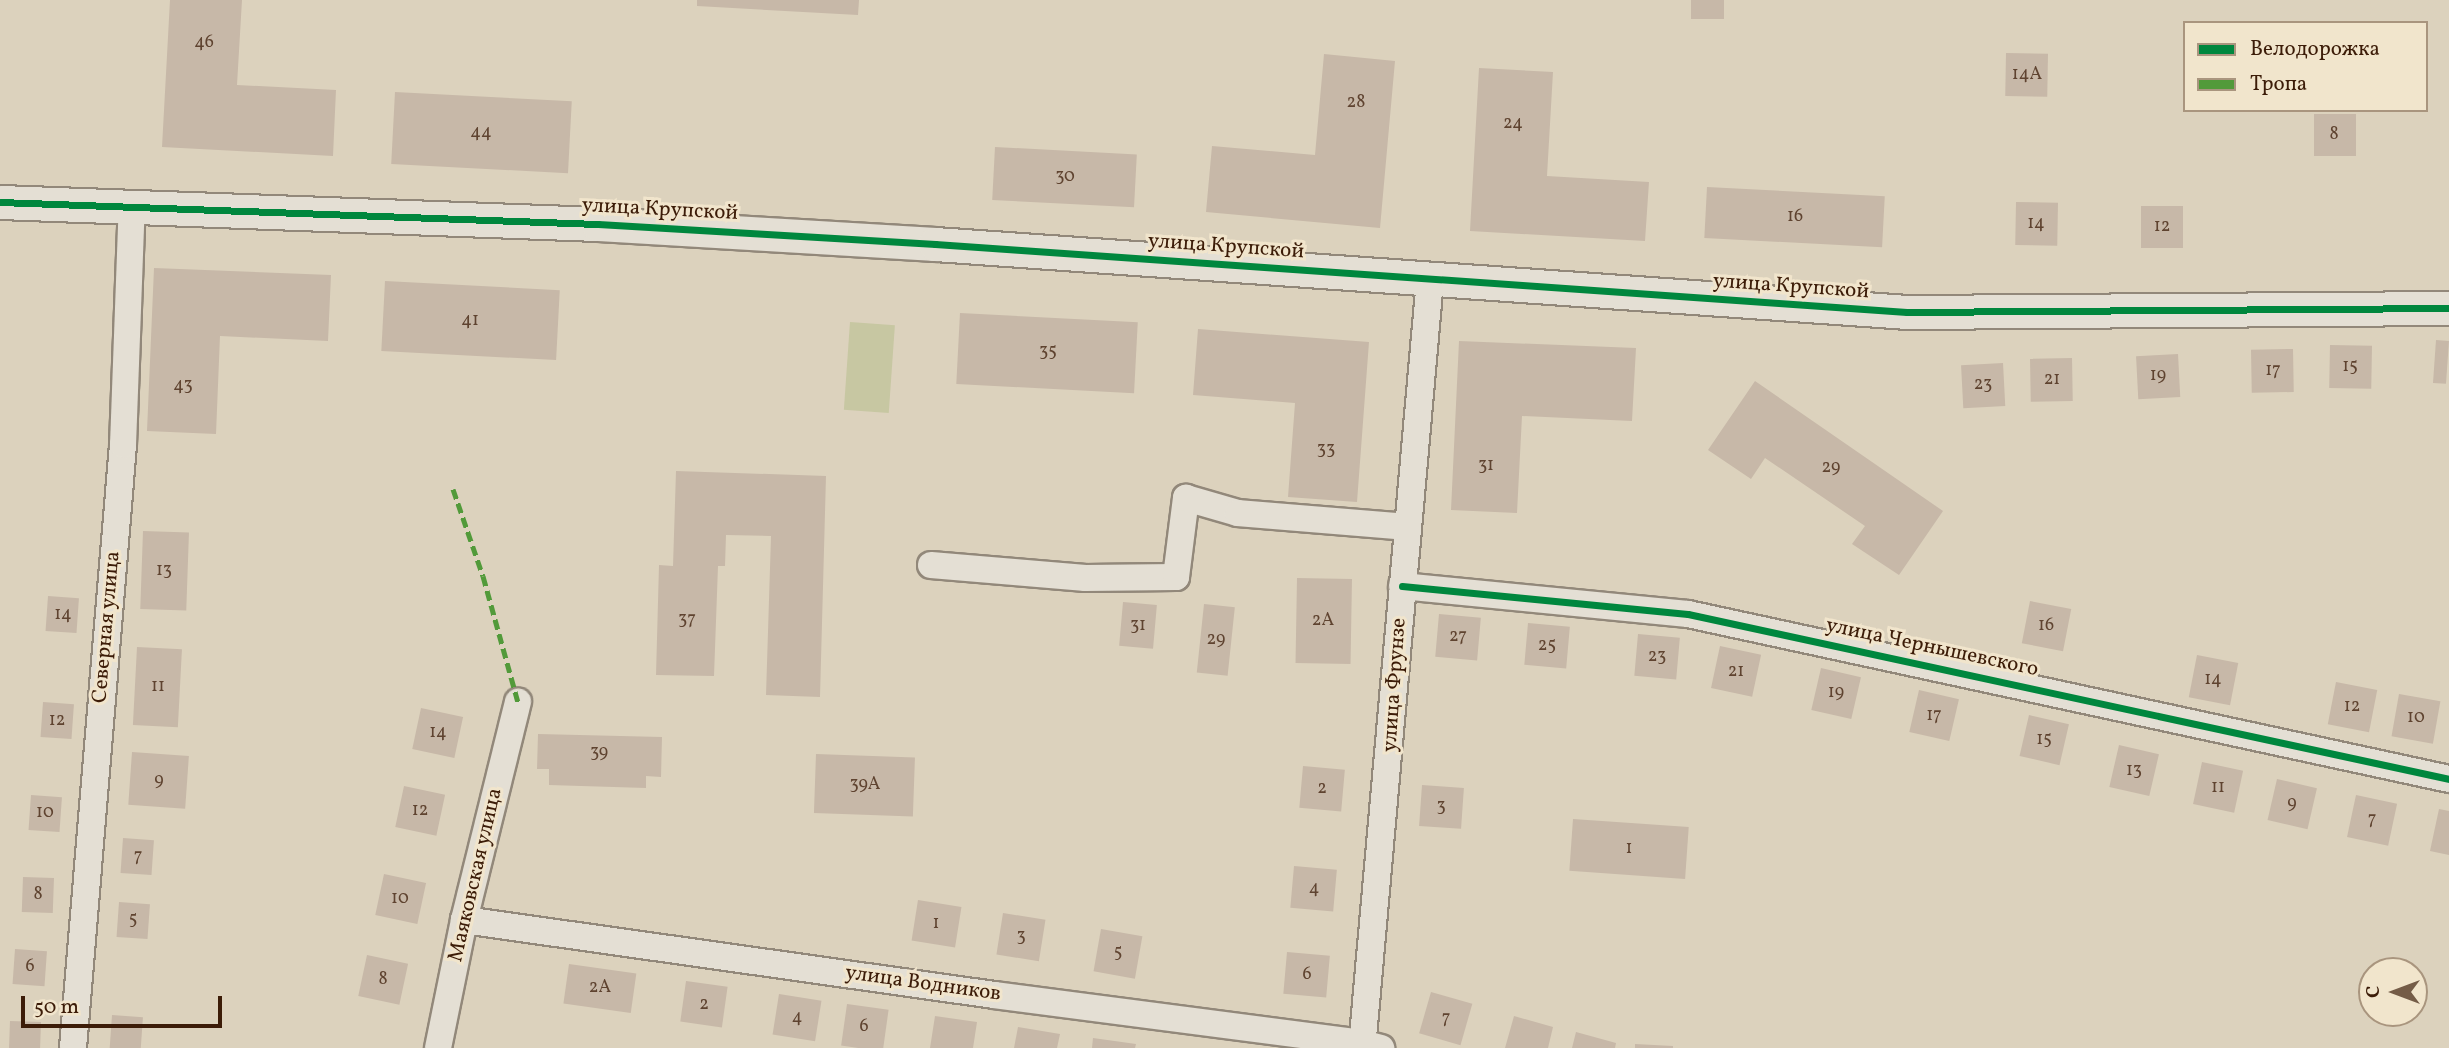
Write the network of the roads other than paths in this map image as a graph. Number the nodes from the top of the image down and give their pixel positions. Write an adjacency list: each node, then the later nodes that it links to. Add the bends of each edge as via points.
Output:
1 (0, 202): 2 (street, улица Крупской)
2 (132, 205): 3 (street, улица Крупской, via 598,224); 12 (street, Северная улица, via 123,445)
3 (1430, 279): 4 (street, улица Крупской, via 1907,312); 5 (street, улица Фрунзе)
4 (2449, 308)
5 (1407, 527): 6 (street, via 1238,513 1186,498 1175,577 1085,578); 7 (street, улица Фрунзе)
6 (931, 565)
7 (1402, 586): 9 (street, улица Чернышевского, via 1688,614); 11 (street, улица Фрунзе)
8 (518, 702): 10 (street, Маяковская улица)
9 (2449, 779)
10 (464, 919): 11 (street, улица Водников); 13 (street, Маяковская улица)
11 (1368, 1046)
12 (73, 1048)
13 (438, 1048)

